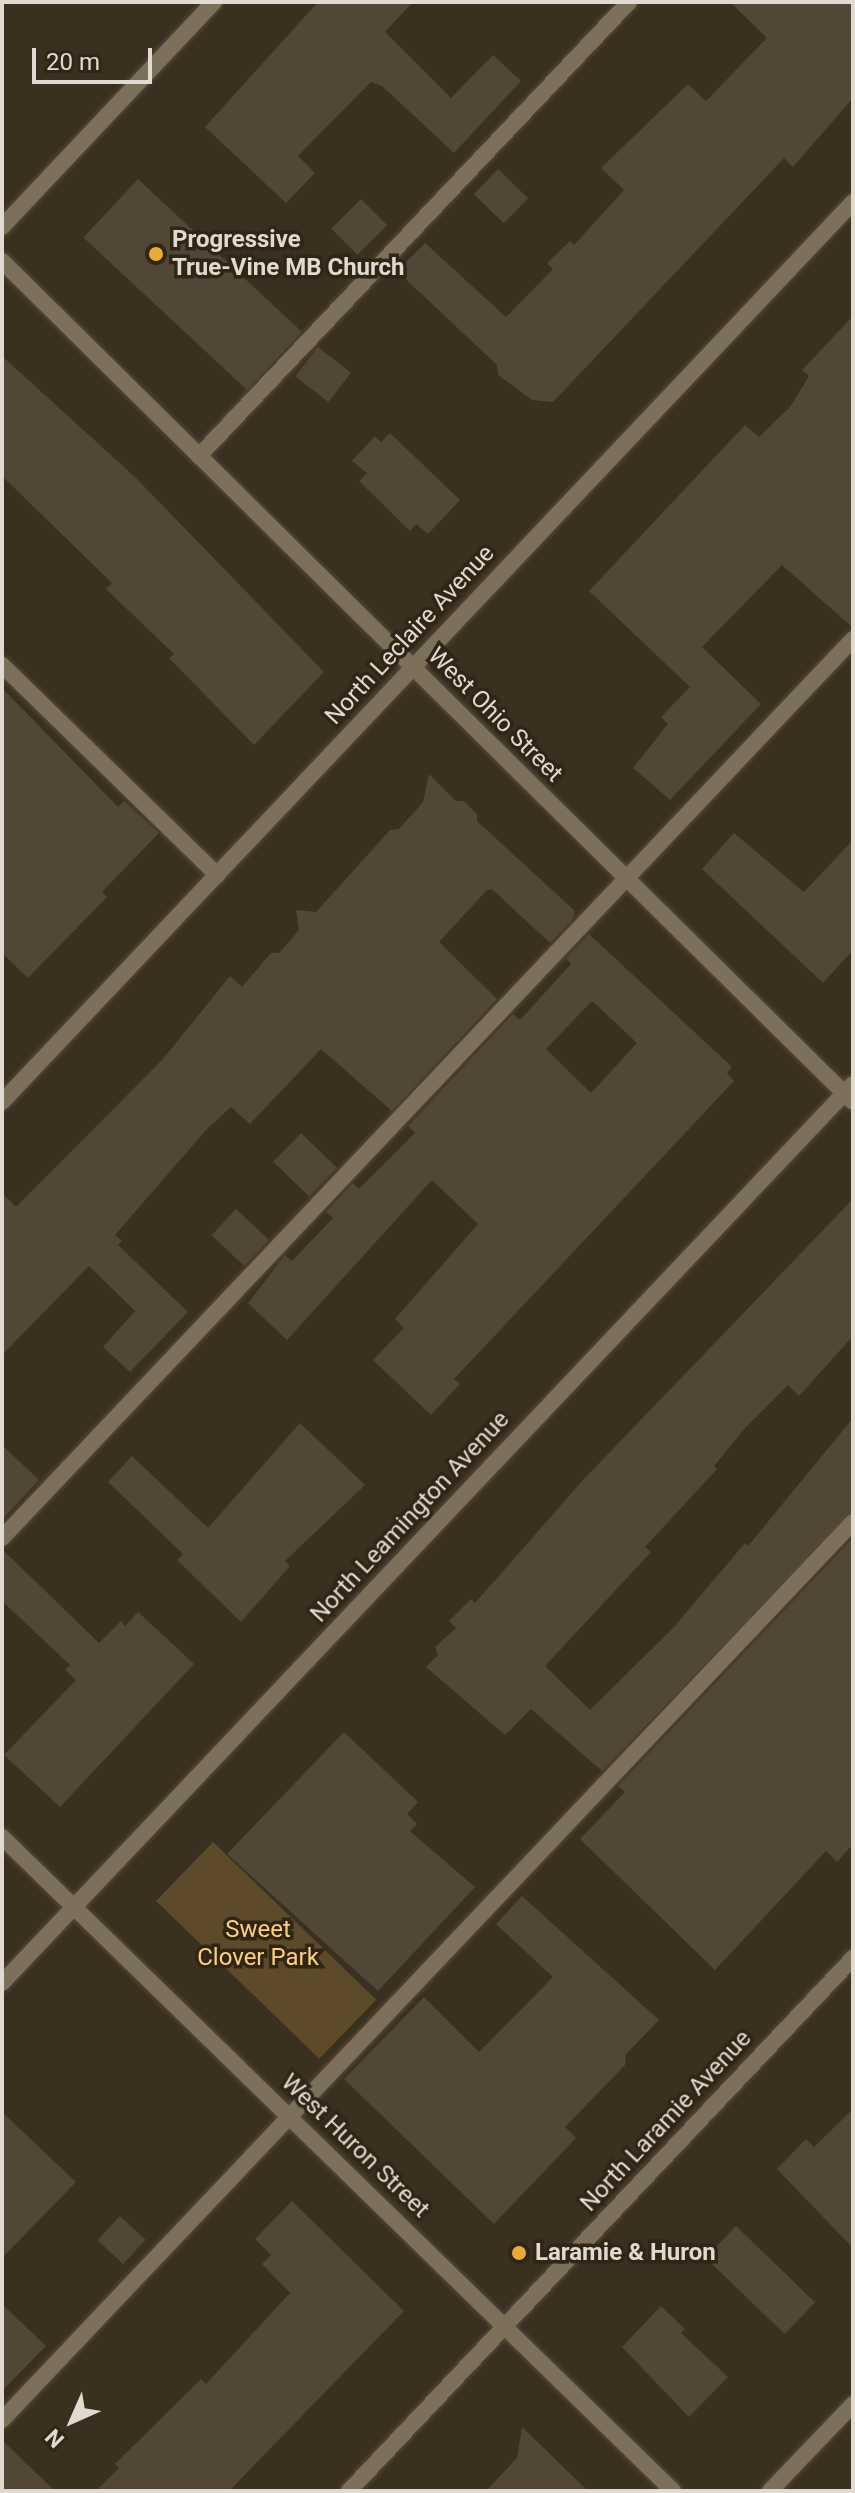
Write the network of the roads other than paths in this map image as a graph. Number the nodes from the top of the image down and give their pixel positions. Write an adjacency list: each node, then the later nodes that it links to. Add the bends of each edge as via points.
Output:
1 (214, 2): 4 (street)
2 (629, 2): 6 (street)
3 (853, 202): 9 (street, North Leclaire Avenue)
4 (2, 227)
5 (2, 261): 6 (street, West Ohio Street)
6 (199, 456): 9 (street, West Ohio Street)
7 (853, 639): 11 (street)
8 (2, 665): 10 (street)
9 (413, 668): 10 (street, North Leclaire Avenue); 11 (street, West Ohio Street)
10 (217, 875): 12 (street, North Leclaire Avenue)
11 (626, 878): 13 (street, West Ohio Street); 15 (street)
12 (5, 1093)
13 (850, 1093): 17 (street, North Leamington Avenue)
14 (853, 1522): 20 (street)
15 (2, 1538)
16 (2, 1837): 17 (street, West Huron Street)
17 (74, 1907): 19 (street, North Leamington Avenue); 20 (street, West Huron Street)
18 (853, 1958): 21 (street, North Laramie Avenue)
19 (2, 1983)
20 (290, 2117): 21 (street, West Huron Street); 23 (street)
21 (505, 2326): 24 (street, North Laramie Avenue); 25 (street, West Huron Street)
22 (853, 2404): 26 (street)
23 (2, 2420)
24 (349, 2491)
25 (673, 2491)
26 (770, 2491)

